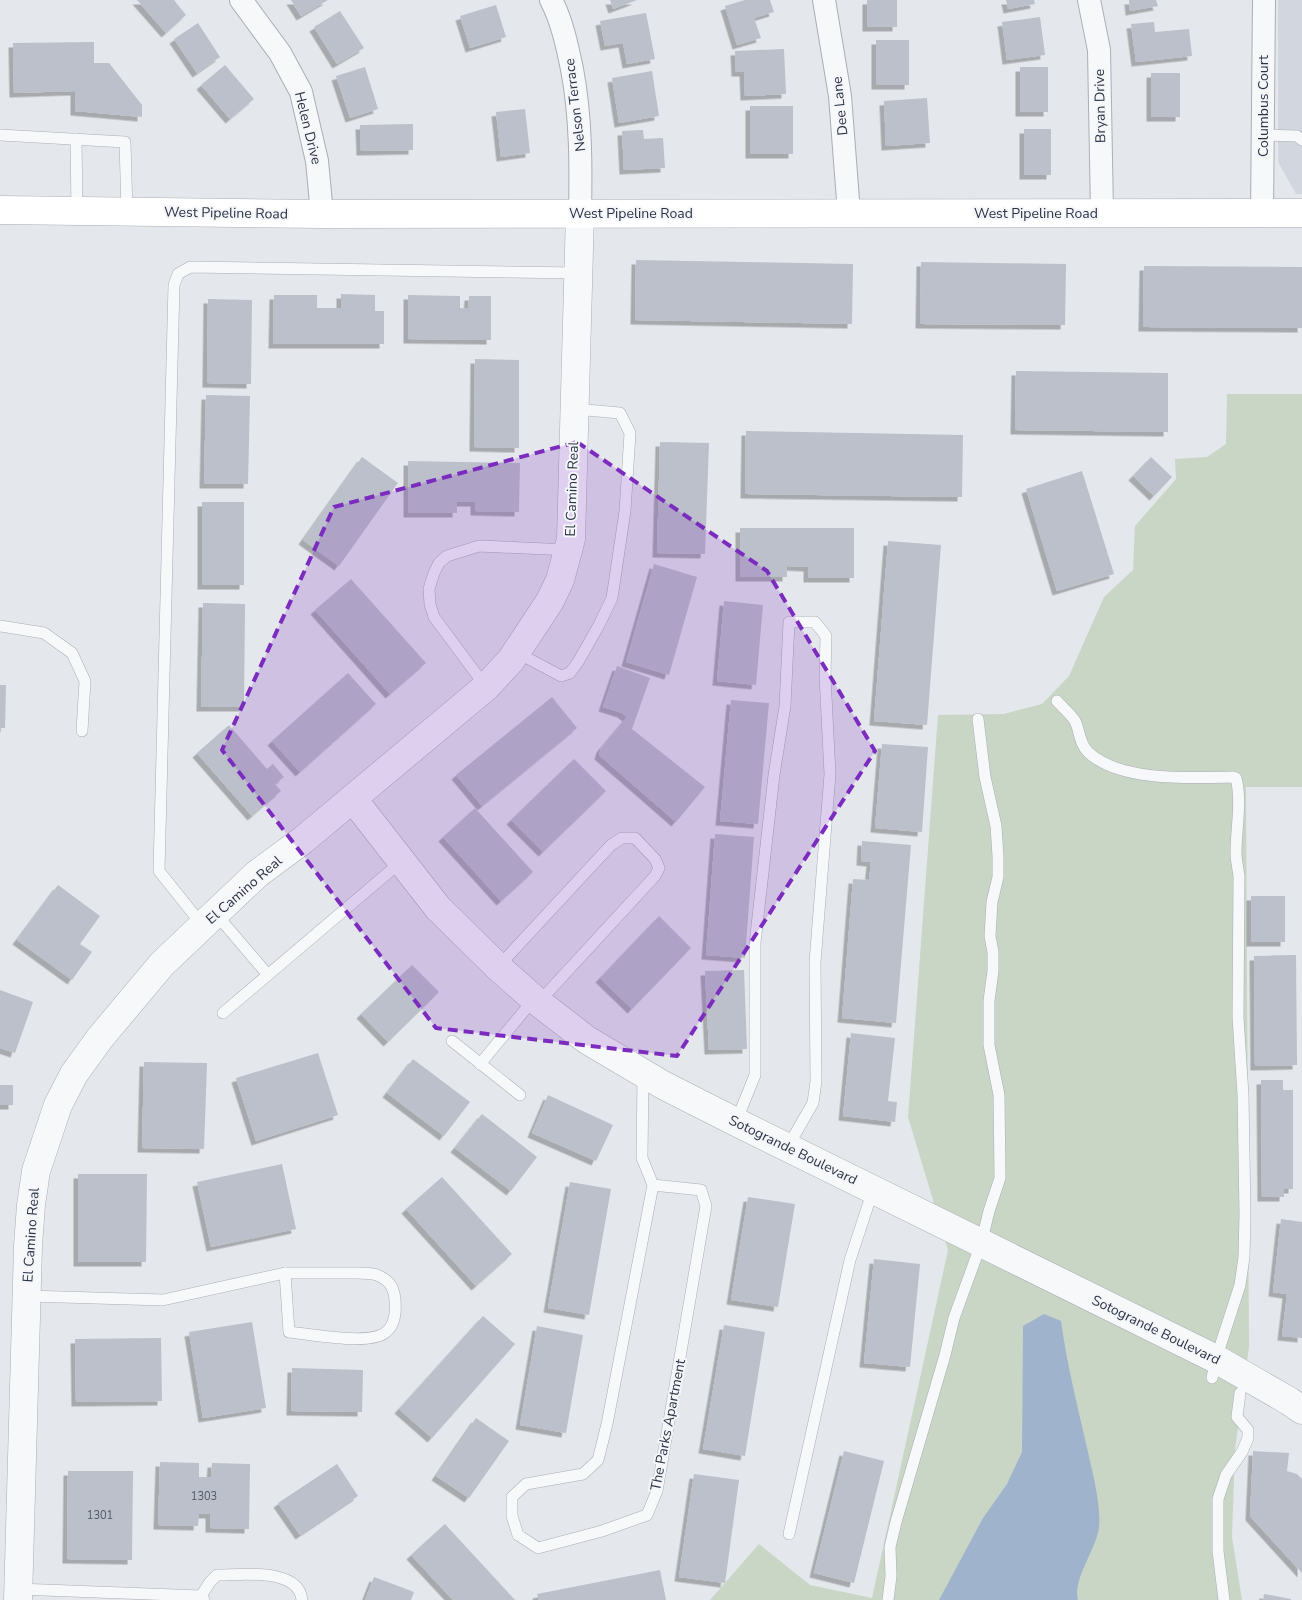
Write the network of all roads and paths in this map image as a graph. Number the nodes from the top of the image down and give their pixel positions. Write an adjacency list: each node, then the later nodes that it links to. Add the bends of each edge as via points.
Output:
1 (241, 0): 18 (street, Helen Drive, via 280,53 301,92 317,161)
2 (551, 0): 13 (street, Nelson Terrace, via 567,42 577,99 582,161)
3 (824, 0): 14 (street, Dee Lane, via 840,96)
4 (1089, 0): 15 (street, Bryan Drive, via 1099,50)
5 (1264, 0): 7 (street, Columbus Court)
6 (0, 135): 8 (lane)
7 (1263, 135): 9 (lane, via 1297,136); 16 (street, Columbus Court)
8 (76, 139): 11 (lane); 12 (lane, via 125,142)
9 (1302, 140)
10 (0, 210): 11 (main road, West Pipeline Road)
11 (77, 211): 12 (main road, West Pipeline Road)
12 (128, 212): 18 (main road, West Pipeline Road)
13 (580, 213): 14 (main road, West Pipeline Road); 18 (main road, West Pipeline Road); 19 (street, El Camino Real)
14 (849, 213): 15 (main road, West Pipeline Road)
15 (1102, 213): 16 (main road, West Pipeline Road)
16 (1262, 213): 17 (main road, West Pipeline Road)
17 (1302, 213)
18 (322, 214)
19 (579, 273): 20 (street, El Camino Real); 30 (lane, via 190,267 178,274 174,285 159,872)
20 (575, 409): 21 (street, El Camino Real); 23 (lane, via 620,413 630,432 625,511 612,598 570,673 561,676)
21 (569, 550): 23 (street, El Camino Real, via 550,601); 24 (lane, via 479,546 447,556 439,563 428,589 434,617)
22 (0, 626): 27 (lane, via 44,633 72,653 85,681)
23 (516, 652): 24 (street, El Camino Real)
24 (486, 687): 28 (street, El Camino Real)
25 (1057, 701): 46 (lane, via 1075,721 1087,751 1104,763 1146,775 1236,778 1244,1256 1240,1285)
26 (978, 719): 43 (lane, via 985,777 996,826 998,870 990,936 993,972 989,1045 999,1096 1000,1178)
27 (82, 731)
28 (354, 799): 29 (street, Sotogrande Boulevard); 30 (street, El Camino Real, via 257,874)
29 (402, 861): 31 (street, Sotogrande Boulevard, via 438,908); 32 (lane)
30 (209, 920): 32 (lane); 45 (street, El Camino Real, via 162,964 100,1038 74,1074 58,1105 36,1171 31,1205)
31 (498, 967): 33 (street, Sotogrande Boulevard); 33 (lane, via 611,844 622,838 635,838 655,859 659,868 655,876)
32 (268, 975): 34 (lane)
33 (536, 1001): 36 (lane); 37 (street, Sotogrande Boulevard, via 587,1040)
34 (223, 1013)
35 (452, 1041): 36 (lane)
36 (480, 1064): 38 (lane)
37 (643, 1073): 39 (street, Sotogrande Boulevard); 41 (lane, via 642,1158)
38 (520, 1095)
39 (736, 1122): 40 (street, Sotogrande Boulevard); 40 (lane, via 754,1075 754,943 784,712 789,622 816,622 826,636 830,774 815,962 816,1081 813,1103)
40 (787, 1148): 42 (street, Sotogrande Boulevard)
41 (654, 1185): 41 (lane, The Parks Apartment, via 598,1460 582,1474 526,1484 512,1497 512,1516 518,1535 538,1548 646,1515 657,1491 706,1206 700,1190)
42 (873, 1190): 43 (street, Sotogrande Boulevard); 49 (lane, via 850,1260)
43 (981, 1244): 46 (street, Sotogrande Boulevard, via 1120,1312); 53 (lane, via 954,1318 896,1522 890,1547)
44 (285, 1273): 44 (lane, via 374,1274 386,1279 395,1295 393,1322 386,1333 350,1340 289,1332); 45 (lane, via 163,1300)
45 (27, 1296): 50 (street, El Camino Real)
46 (1214, 1368): 48 (street, Sotogrande Boulevard, via 1289,1400)
47 (1240, 1393): 54 (lane, via 1237,1417 1248,1430 1248,1438 1226,1475 1218,1499 1216,1524)
48 (1302, 1410)
49 (790, 1534)
50 (18, 1594): 51 (lane)
51 (202, 1598): 52 (lane, via 217,1575 256,1574 283,1578 302,1593)
52 (302, 1600)
53 (888, 1600)
54 (1224, 1600)

